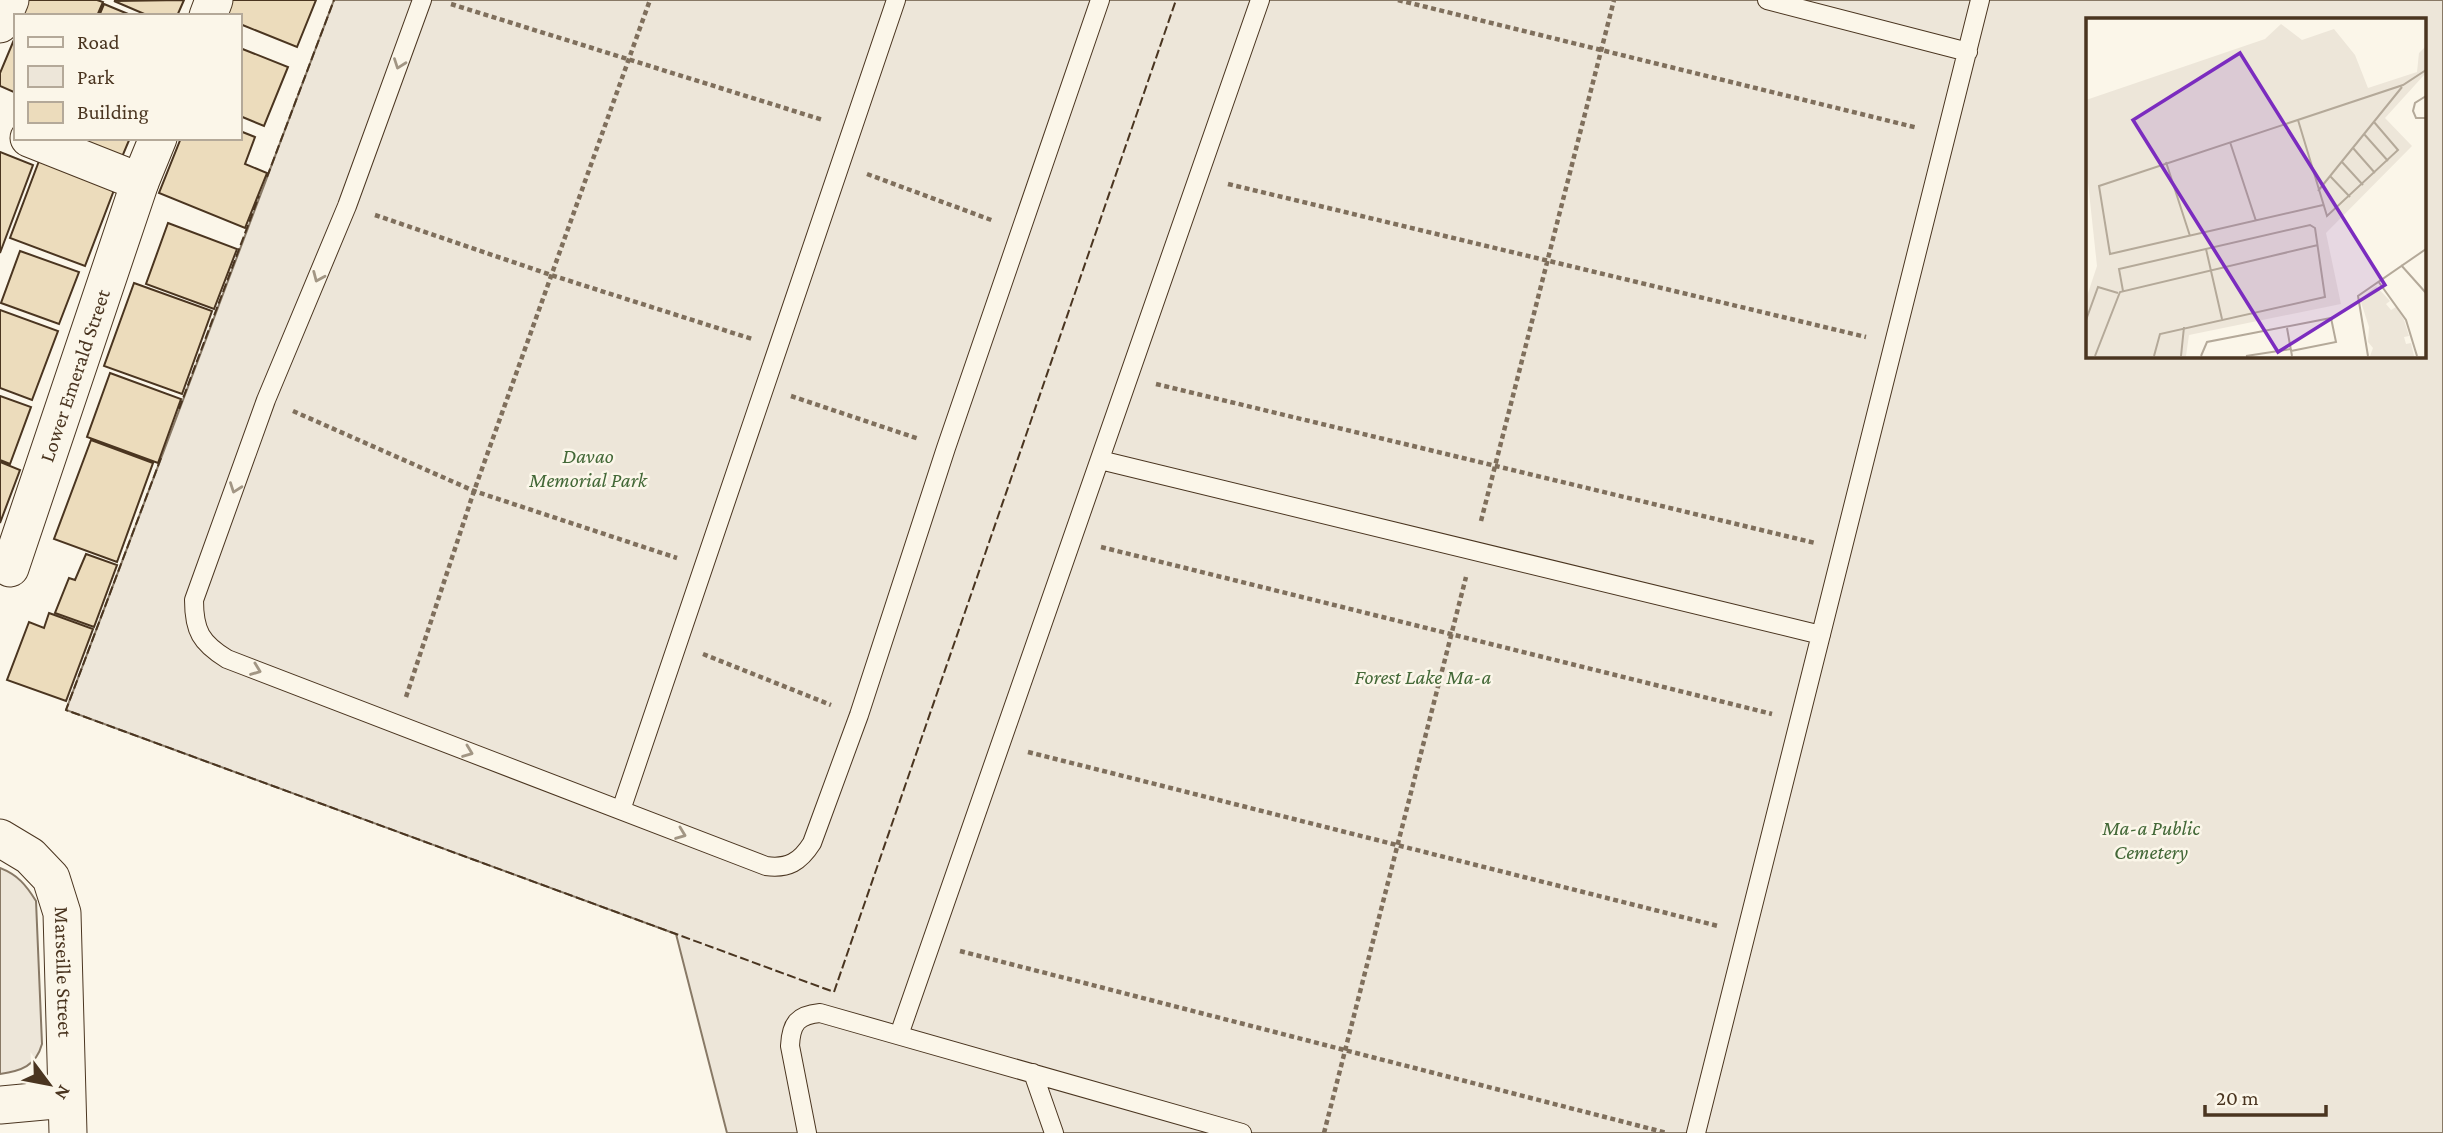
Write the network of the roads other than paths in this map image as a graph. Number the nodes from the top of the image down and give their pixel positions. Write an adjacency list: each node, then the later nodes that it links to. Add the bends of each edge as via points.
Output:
1 (10, 0): 8 (street)
2 (422, 0): 16 (lane, one-way to 16, via 347,206 267,400 194,600 194,617 199,635 227,659)
3 (896, 0): 16 (lane)
4 (1100, 0): 16 (lane, one-way to 4, via 766,866 794,864 812,843)
5 (1260, 0): 13 (lane)
6 (1767, 0): 9 (lane)
7 (1980, 0): 9 (lane)
8 (0, 24)
9 (1968, 52): 15 (lane)
10 (34, 140): 12 (street)
11 (157, 140): 12 (street, Lower Emerald Street)
12 (140, 182): 14 (street, Lower Emerald Street)
13 (1100, 460): 15 (lane); 18 (lane)
14 (5, 566)
15 (1821, 635): 25 (lane)
16 (621, 810)
17 (0, 838): 21 (street, Marseille Street, via 30,856 51,878 62,913)
18 (900, 1035): 19 (lane); 22 (lane, via 820,1013 797,1020 790,1032 790,1046)
19 (1033, 1073): 23 (lane); 24 (lane)
20 (0, 1105): 21 (street)
21 (67, 1116)
22 (807, 1133)
23 (1054, 1133)
24 (1242, 1133)
25 (1696, 1133)

